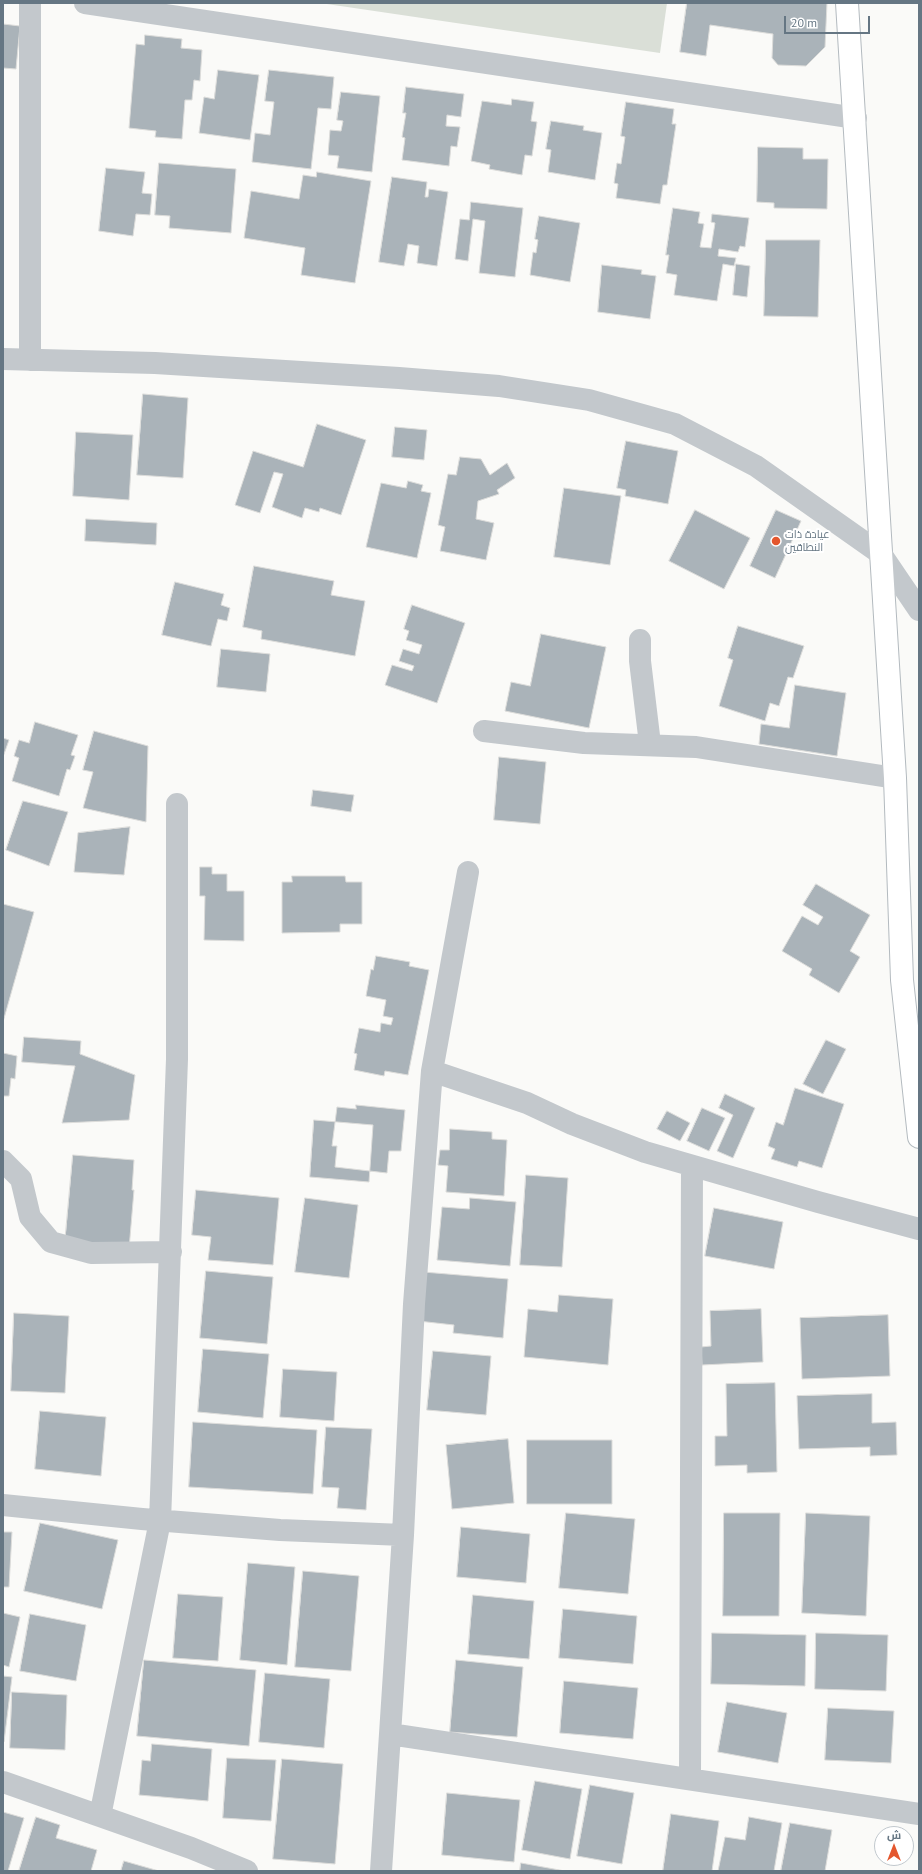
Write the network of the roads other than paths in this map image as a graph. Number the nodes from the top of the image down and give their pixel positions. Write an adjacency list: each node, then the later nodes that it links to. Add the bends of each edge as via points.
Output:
1 (30, 3): 6 (street)
2 (85, 3): 4 (street)
3 (847, 3): 4 (main road)
4 (856, 118): 7 (main road)
5 (3, 359): 6 (street)
6 (30, 360): 7 (street, via 155,363 399,378 498,386 589,400 675,424 756,466)
7 (881, 554): 8 (street); 12 (main road)
8 (919, 610)
9 (640, 640): 11 (street, via 640,661)
10 (484, 731): 11 (street, via 584,743)
11 (650, 744): 12 (street, via 696,747)
12 (895, 778): 16 (main road, via 902,980)
13 (177, 804): 21 (street, via 177,1059)
14 (468, 872): 15 (street)
15 (432, 1071): 19 (street, via 527,1103 572,1124 645,1152); 24 (street, via 414,1304)
16 (917, 1097): 17 (main road)
17 (919, 1137)
18 (3, 1161): 21 (street, via 21,1179 30,1217 50,1242 90,1253)
19 (692, 1166): 20 (street); 26 (street)
20 (919, 1229)
21 (170, 1252): 23 (street)
22 (3, 1505): 23 (street)
23 (160, 1521): 24 (street, via 280,1530); 29 (street)
24 (403, 1535): 25 (street)
25 (390, 1734): 26 (street); 31 (street)
26 (690, 1778): 28 (street)
27 (3, 1782): 29 (street)
28 (919, 1814)
29 (100, 1816): 30 (street)
30 (247, 1871)
31 (380, 1871)

